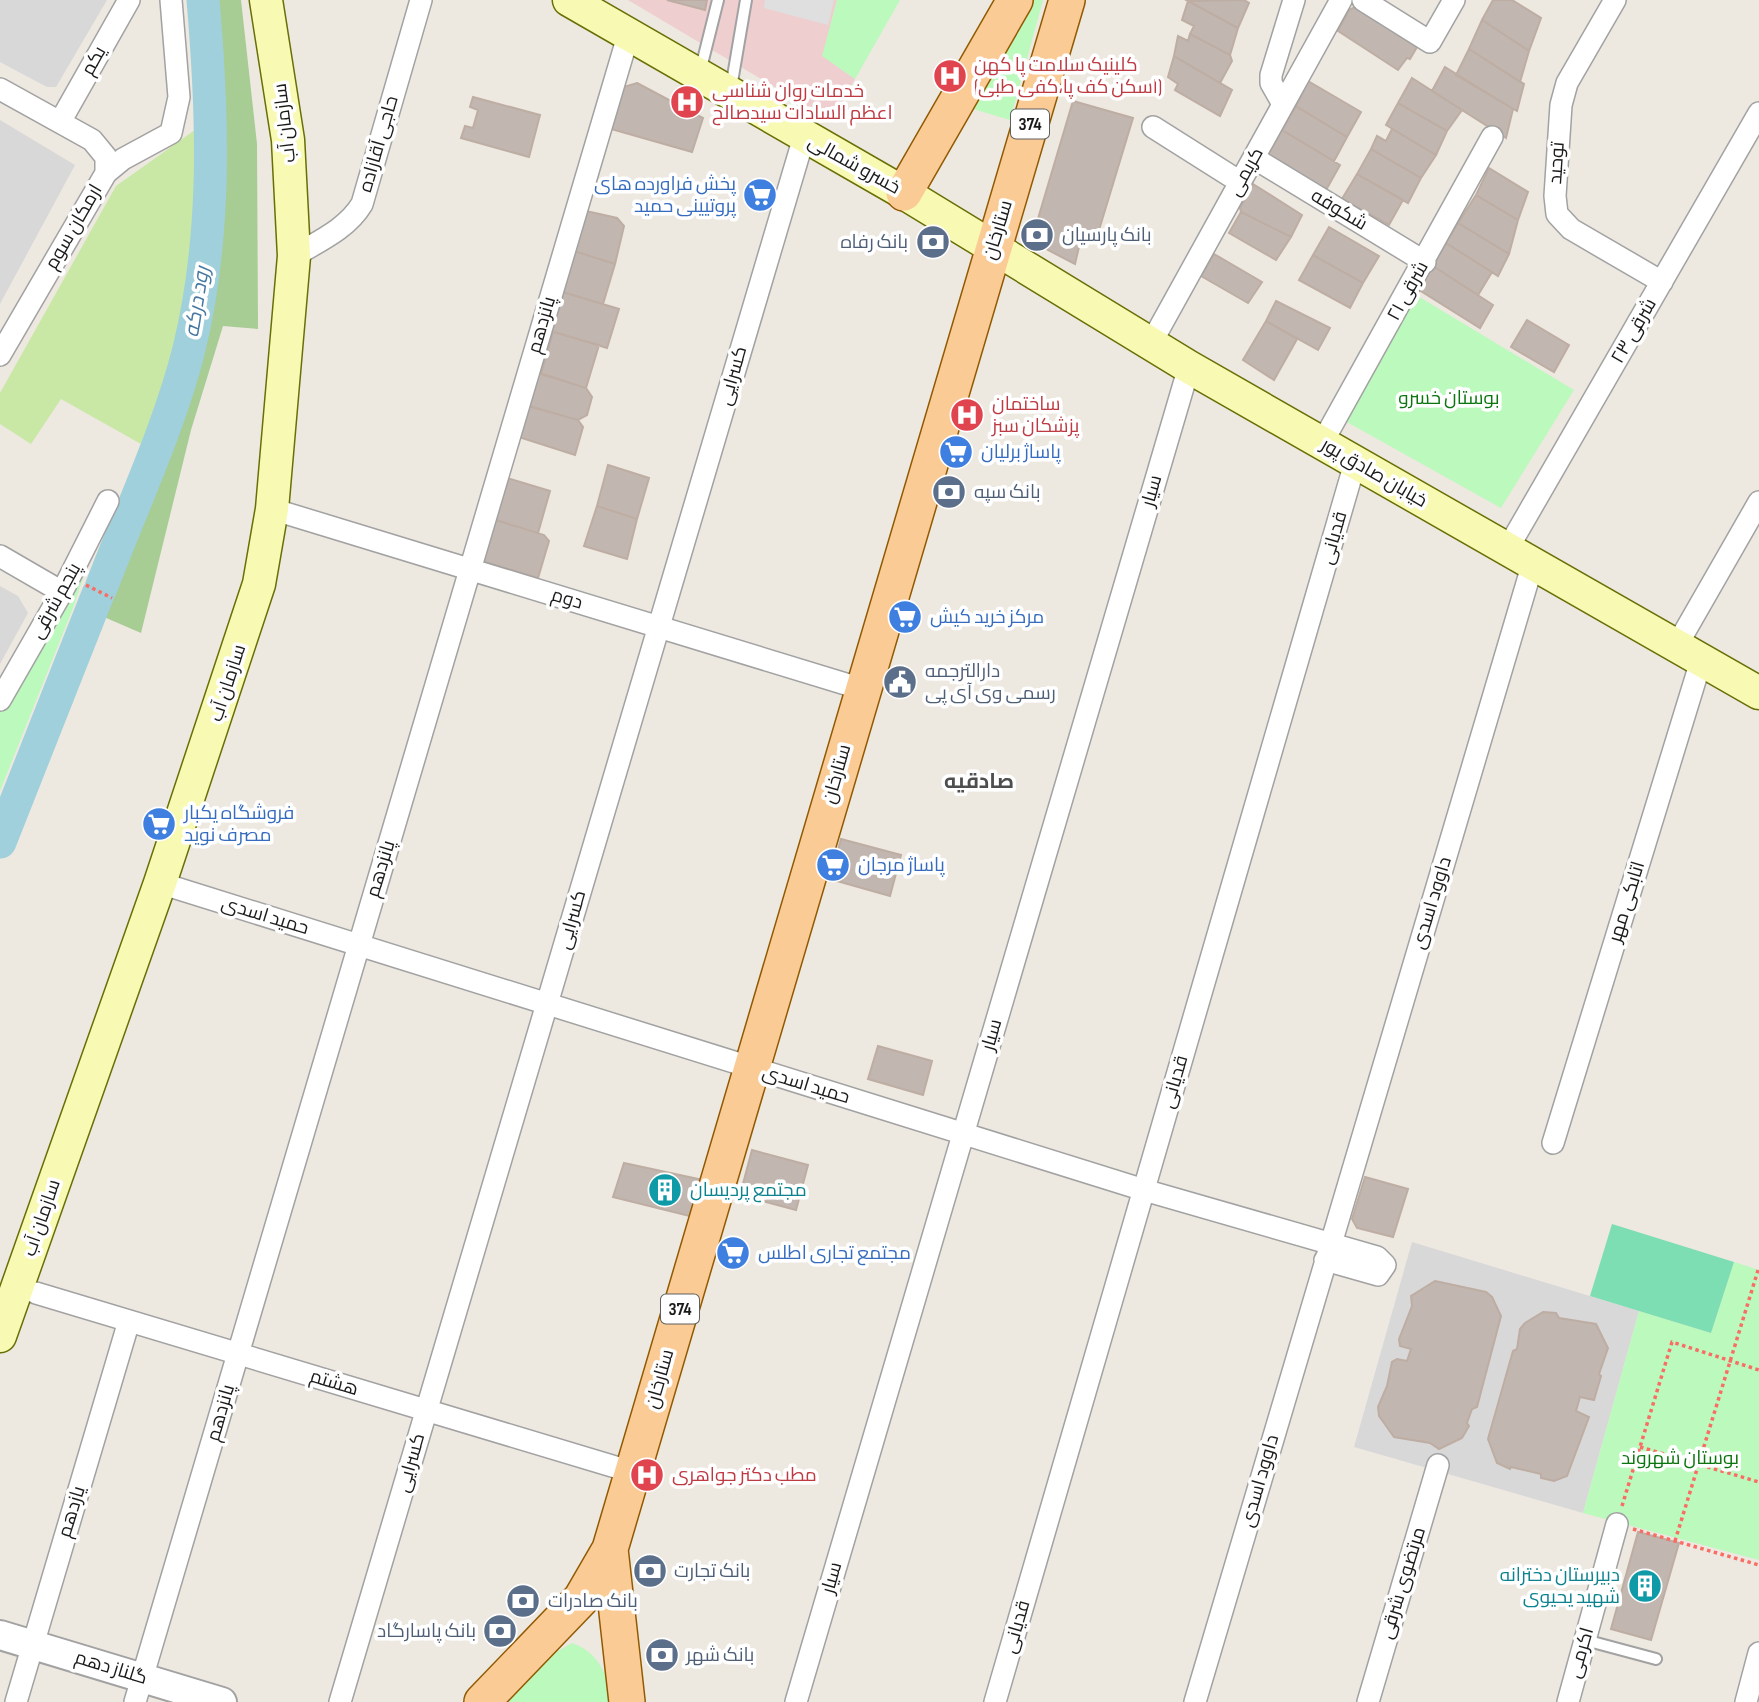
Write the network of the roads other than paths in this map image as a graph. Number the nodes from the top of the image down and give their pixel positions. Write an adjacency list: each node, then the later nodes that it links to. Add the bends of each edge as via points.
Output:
1 (129, 0): 21 (street, یکم)
2 (171, 0): 26 (street, ارمکان سوم, via 179,97 174,126 166,137)
3 (266, 0): 30 (main road, سازمان آب, via 288,140)
4 (421, 0): 30 (street, حاجی آقازاده, via 362,204 337,230)
5 (569, 0): 15 (main road, خسرو شمالی)
6 (718, 0): 16 (lane)
7 (746, 0): 18 (lane)
8 (1015, 0): 28 (main road)
9 (1067, 0): 29 (main road, ستارخان / 374)
10 (1294, 0): 19 (street, via 1270,75)
11 (1341, 0): 19 (street, کریمی)
12 (1363, 0): 13 (street, via 1430,43)
13 (1454, 0)
14 (1615, 0): 32 (street, توحید, via 1567,83 1561,105 1557,214 1571,229)
15 (628, 36): 16 (main road, خسرو شمالی); 43 (street, پانزدهم)
16 (698, 76): 18 (main road, خسرو شمالی)
17 (0, 89): 21 (street)
18 (730, 94): 23 (main road, خسرو شمالی)
19 (1283, 104): 25 (street, کریمی)
20 (1759, 113): 32 (street, ۲۳ شرقی)
21 (60, 122): 26 (street, via 99,146 106,157)
22 (1153, 127): 27 (street)
23 (804, 137): 28 (main road, خسرو شمالی); 45 (street, کسرایی)
24 (1492, 137): 31 (street, ۲۱ شرقی)
25 (1254, 158): 27 (street, کریمی); 31 (street, شکوفه)
26 (106, 173): 34 (street, ارمکان سوم)
27 (1240, 182): 33 (street, کریمی)
28 (904, 193): 29 (main road, خسرو شمالی)
29 (992, 247): 33 (main road, خیابان صادق پور); 47 (main road, ستارخان / 374)
30 (294, 256): 40 (main road, سازمان آب)
31 (1425, 262): 36 (street, ۲۱ شرقی)
32 (1662, 282): 42 (street, ۲۳ شرقی)
33 (1150, 345): 35 (main road, خیابان صادق پور)
34 (0, 355)
35 (1189, 367): 36 (main road, خیابان صادق پور); 54 (street, سیار)
36 (1322, 443): 37 (main road, خیابان صادق پور)
37 (1355, 463): 42 (main road, خیابان صادق پور); 56 (street, قدیانی)
38 (108, 501): 44 (street, پنجم شرقی)
39 (1759, 502): 46 (street, اتابکی مهر)
40 (272, 509): 43 (street, دوم); 50 (main road, سازمان آب, via 259,584 236,663)
41 (0, 556): 44 (street)
42 (1520, 556): 46 (main road, خیابان صادق پور); 57 (street, داوود اسدی)
43 (470, 569): 45 (street, دوم); 51 (street, پانزدهم)
44 (62, 592): 49 (street, پنجم شرقی)
45 (659, 627): 47 (street, دوم); 52 (street, کسرایی)
46 (1689, 653): 48 (main road, خیابان صادق پور); 55 (street, اتابکی مهر)
47 (862, 690): 53 (main road, ستارخان / 374)
48 (1759, 693)
49 (0, 700)
50 (160, 883): 51 (street, حمید اسدی); 58 (main road, سازمان آب)
51 (359, 945): 52 (street, حمید اسدی); 61 (street, پانزدهم)
52 (547, 1004): 53 (street, حمید اسدی); 62 (street, کسرایی)
53 (751, 1068): 54 (street, حمید اسدی); 64 (main road, ستارخان / 374)
54 (963, 1134): 56 (street, حمید اسدی); 79 (street, سیار)
55 (1553, 1143)
56 (1144, 1190): 57 (street, حمید اسدی); 80 (street, قدیانی)
57 (1328, 1252): 73 (street, داوود اسدی)
58 (16, 1295): 59 (street, هشتم); 60 (main road, سازمان آب)
59 (129, 1321): 61 (street, هشتم); 69 (street, یازدهم)
60 (0, 1336)
61 (238, 1354): 62 (street, هشتم); 72 (street, پانزدهم)
62 (427, 1410): 64 (street, هشتم); 76 (street, کسرایی)
63 (1438, 1465): 81 (street, مرتضوی شرقی)
64 (632, 1472): 66 (main road, ستارخان / 374)
65 (1617, 1524): 68 (street, اکرمی)
66 (610, 1549): 77 (main road, via 581,1599); 78 (main road)
67 (0, 1635): 69 (street, گلناز دهم)
68 (1585, 1640): 71 (lane); 82 (street, اکرمی)
69 (33, 1645): 72 (street, گلناز دهم); 74 (street, یازدهم)
70 (1759, 1653): 83 (street)
71 (1656, 1659)
72 (139, 1690): 75 (street, گلناز دهم)
73 (1202, 1700)
74 (16, 1702)
75 (222, 1702)
76 (341, 1702)
77 (482, 1702)
78 (627, 1702)
79 (796, 1702)
80 (995, 1702)
81 (1368, 1702)
82 (1568, 1702)
83 (1746, 1702)

